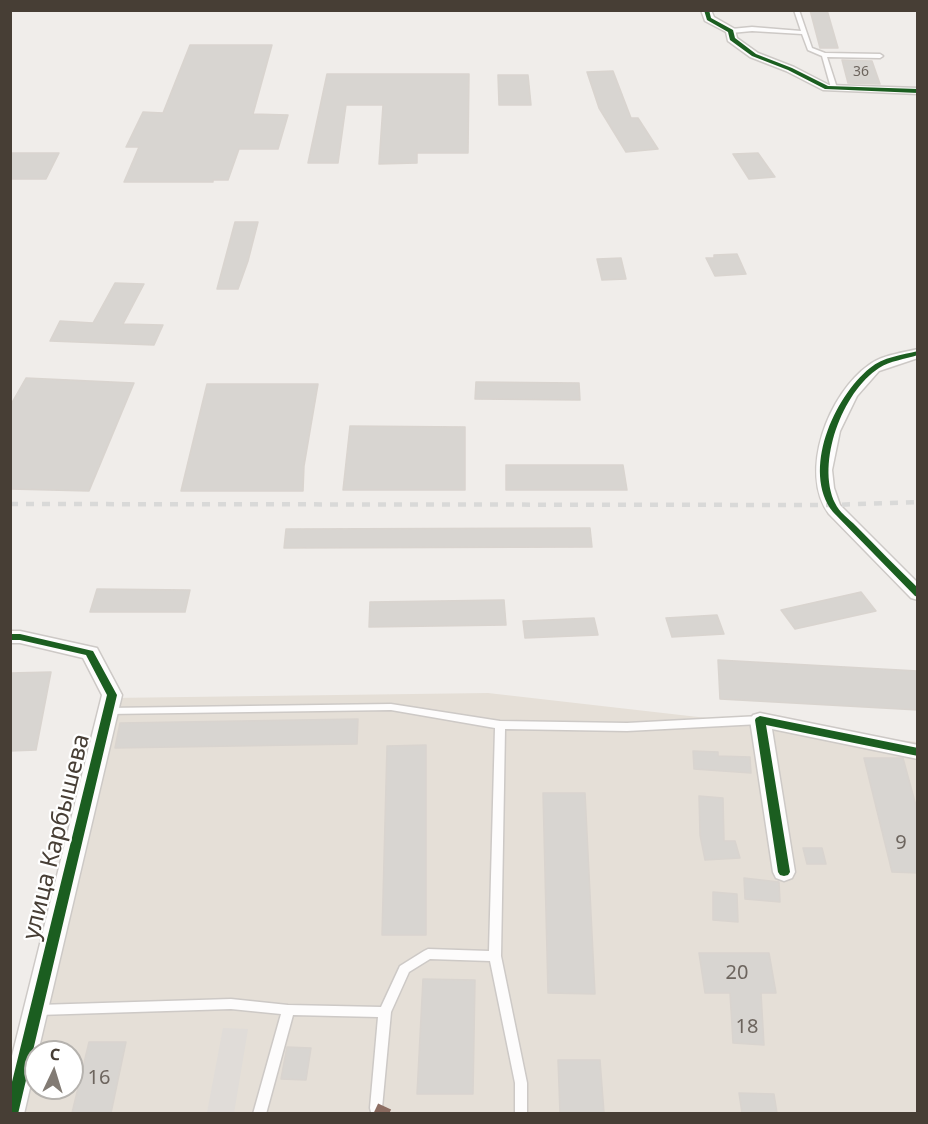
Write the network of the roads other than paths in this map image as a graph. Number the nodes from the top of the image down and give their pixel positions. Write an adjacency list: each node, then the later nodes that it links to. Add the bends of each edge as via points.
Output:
1 (706, 10): 3 (street, via 709,19)
2 (796, 10): 4 (lane)
3 (730, 31): 4 (lane); 7 (street, via 732,39 754,55)
4 (804, 33): 5 (lane, via 810,49)
5 (824, 55): 6 (lane); 7 (lane)
6 (880, 56)
7 (834, 88): 8 (street)
8 (918, 91)
9 (918, 354): 11 (street, via 875,368 858,385 834,425 824,463 824,482 832,505)
10 (918, 569): 11 (street)
11 (895, 572): 12 (street)
12 (918, 594)
13 (10, 637): 14 (street, улица Карбышева, via 90,653 112,695)
14 (108, 711): 16 (lane, via 391,707); 20 (street, улица Карбышева)
15 (760, 720): 16 (lane, via 627,727); 17 (street); 18 (street)
16 (500, 725): 19 (lane)
17 (918, 752)
18 (784, 872)
19 (495, 956): 22 (lane, via 428,954 404,969); 26 (lane, via 520,1083)
20 (35, 1010): 21 (lane, via 231,1005); 24 (street, улица Карбышева)
21 (288, 1010): 22 (lane); 25 (lane)
22 (385, 1012): 23 (lane)
23 (376, 1108)
24 (11, 1113)
25 (259, 1113)
26 (521, 1113)

